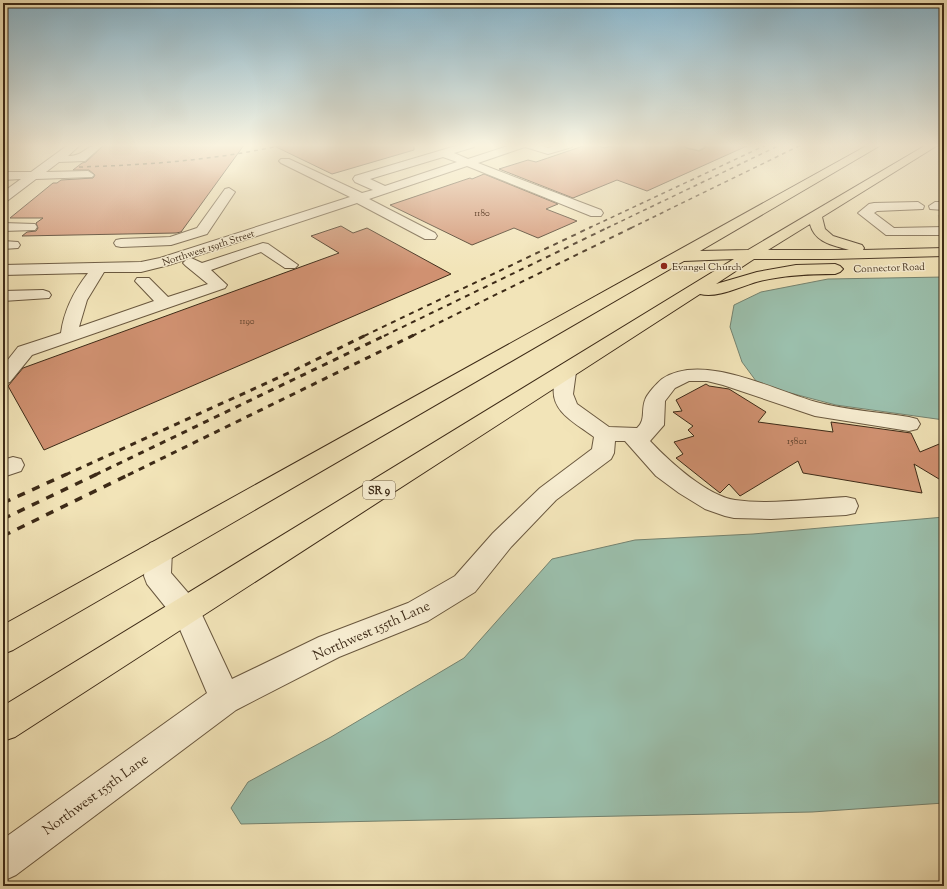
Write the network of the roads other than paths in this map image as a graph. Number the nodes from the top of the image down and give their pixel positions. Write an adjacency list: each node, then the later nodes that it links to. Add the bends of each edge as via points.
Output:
1 (19, 186): 11 (street)
2 (336, 186): 12 (street)
3 (376, 186): 9 (street)
4 (395, 186): 9 (street, Northwest 159th Street)
5 (529, 186): 14 (street)
6 (804, 186): 28 (main road)
7 (815, 186): 21 (main road, via 814,194)
8 (864, 186): 15 (main road, SR 9)
9 (384, 190): 12 (street, Northwest 159th Street)
10 (229, 192): 19 (street, via 202,231)
11 (3, 198)
12 (359, 198): 20 (street); 23 (street, Northwest 159th Street)
13 (918, 206): 16 (street, via 874,207 865,212 877,222)
14 (596, 213)
15 (815, 216): 21 (main road, SR 9); 25 (main road, via 819,231 828,239 846,246)
16 (942, 226)
17 (3, 227): 18 (street)
18 (30, 227)
19 (197, 233): 22 (street, via 171,241); 23 (street)
20 (430, 236)
21 (762, 238): 26 (main road); 28 (main road, via 716,254); 36 (main road, SR 9)
22 (121, 243)
23 (203, 249): 27 (street, Northwest 159th Street)
24 (944, 252): 25 (main road, Connector Road)
25 (888, 253): 26 (main road)
26 (781, 254): 33 (main road)
27 (181, 256): 31 (street, Northwest 159th Street, via 141,267); 32 (street)
28 (679, 258): 47 (main road)
29 (290, 264): 32 (street, via 263,247)
30 (944, 266): 33 (main road, Connector Road)
31 (100, 268): 34 (street, Northwest 159th Street); 40 (street, via 87,283 70,322)
32 (200, 269): 39 (street, via 219,285)
33 (834, 269): 36 (main road, via 796,270 726,287)
34 (4, 271)
35 (143, 281): 39 (street)
36 (696, 290): 41 (main road, SR 9)
37 (44, 295): 38 (street)
38 (3, 296)
39 (165, 304): 40 (street)
40 (69, 336): 42 (street, via 25,351)
41 (566, 372): 44 (street, via 563,394 568,408); 48 (main road, SR 9)
42 (3, 378)
43 (909, 424): 45 (street, via 815,409 730,381 707,375 686,375 668,384 655,400 653,425)
44 (604, 438): 45 (street, via 631,434); 50 (street, Northwest 155th Lane, via 603,453 548,494 502,540 465,584 418,612 329,647)
45 (639, 440): 46 (street, via 664,470 687,487 714,502 734,509 772,510)
46 (846, 506)
47 (159, 551): 48 (street, via 157,576); 49 (main road)
48 (186, 611): 50 (street, via 204,646); 51 (main road, SR 9)
49 (3, 640)
50 (225, 699): 52 (street, Northwest 155th Lane)
51 (3, 725)
52 (3, 862)

